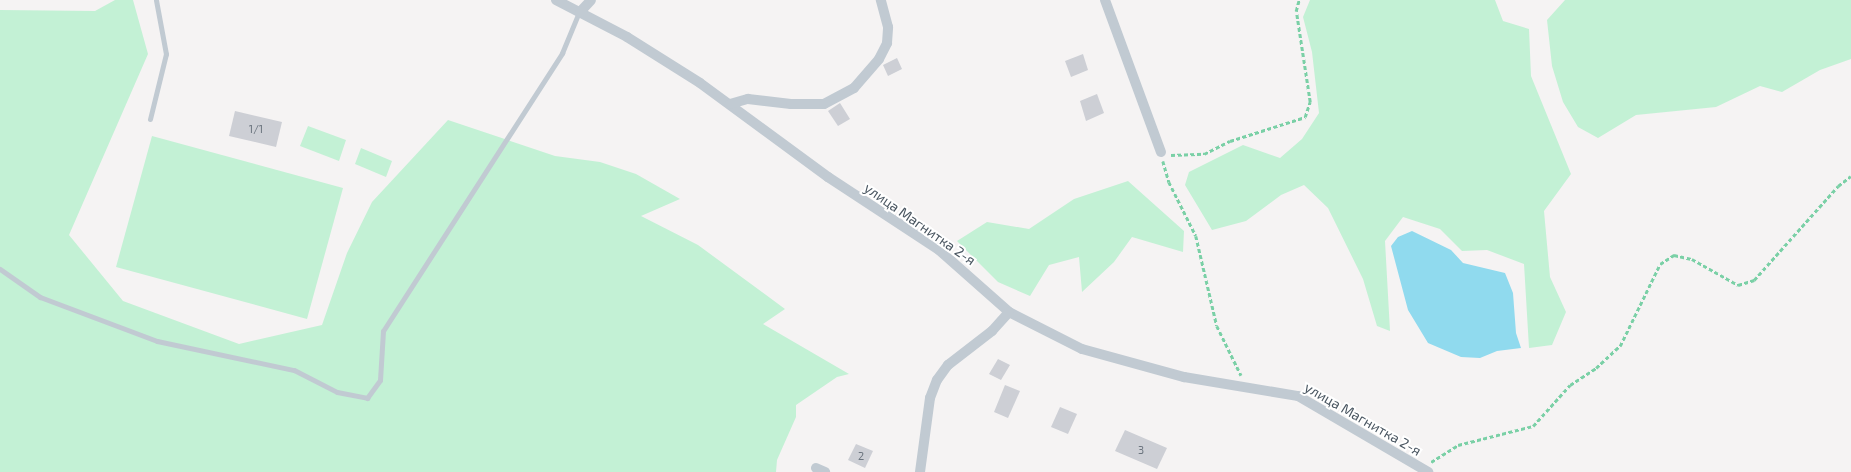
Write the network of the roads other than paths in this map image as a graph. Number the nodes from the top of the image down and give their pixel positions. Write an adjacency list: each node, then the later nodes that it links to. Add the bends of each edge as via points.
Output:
1 (156, 0): 8 (lane, via 166,54)
2 (556, 0): 6 (street, улица Магнитка 2-я)
3 (591, 0): 6 (street)
4 (881, 0): 7 (street, via 888,27 887,43 879,59 854,88 824,104 748,99)
5 (1105, 0): 9 (street)
6 (580, 12): 7 (street, улица Магнитка 2-я, via 654,53); 10 (lane, via 562,53 384,331 380,380 367,398 337,392 294,370 156,341 40,298)
7 (730, 104): 11 (street, улица Магнитка 2-я, via 821,172 938,250)
8 (150, 119)
9 (1161, 152)
10 (0, 269)
11 (1009, 312): 12 (street, улица Магнитка 2-я, via 1082,349 1184,377 1298,396); 13 (street, via 992,331 948,365 937,380 930,398)
12 (1424, 470)
13 (920, 472)

